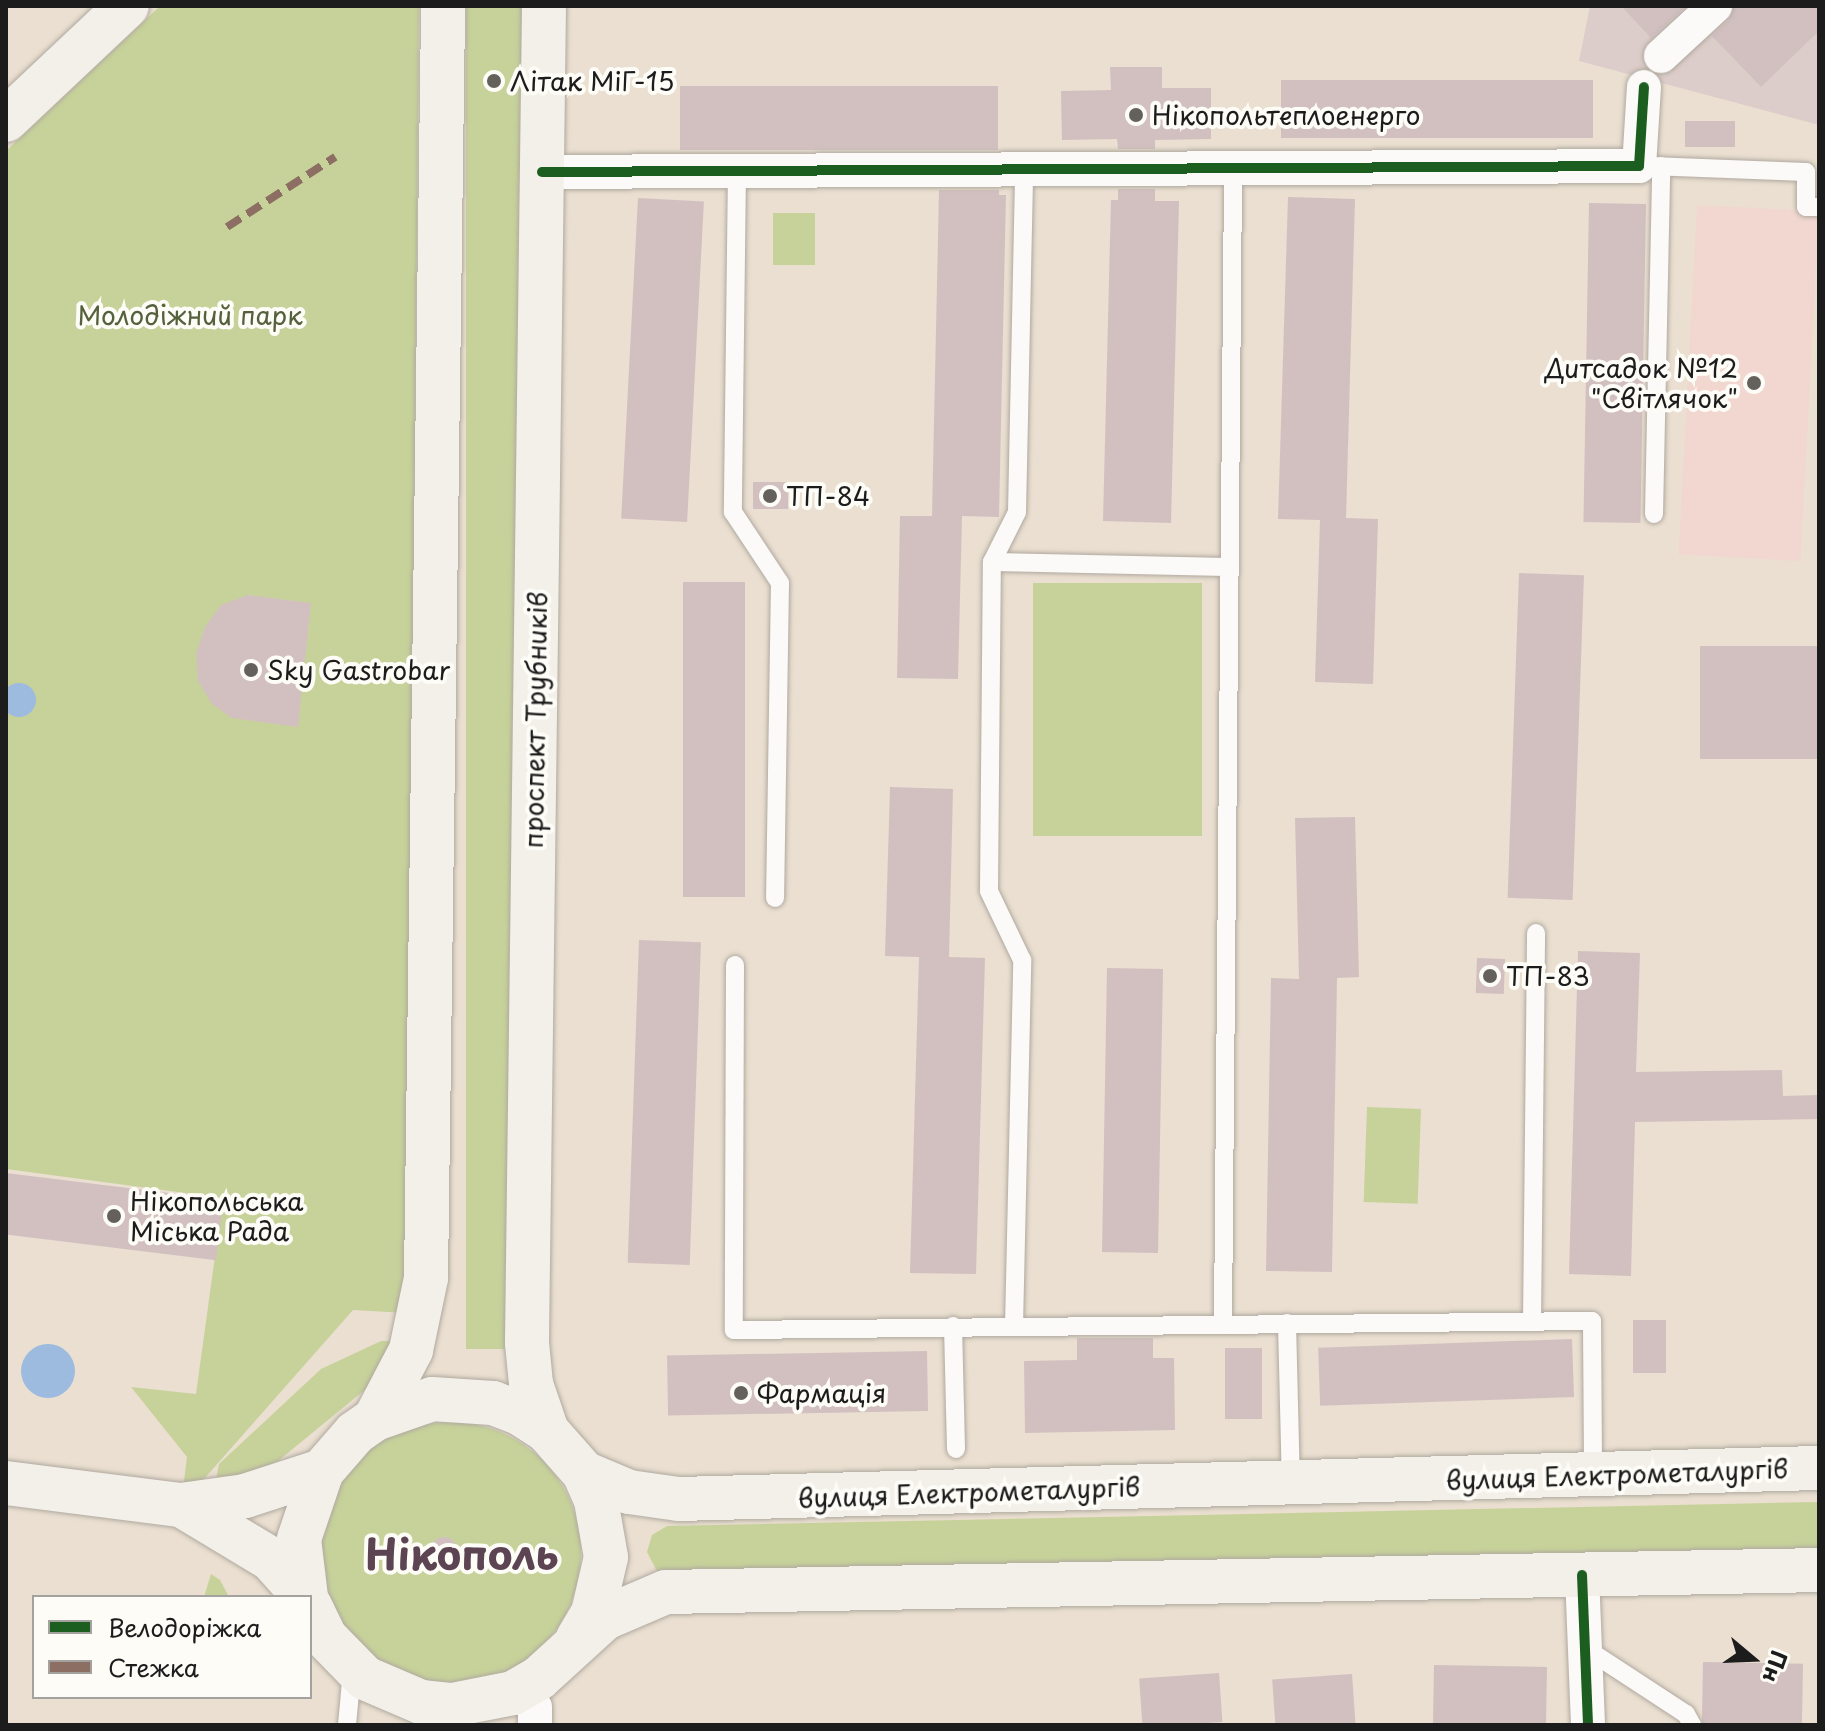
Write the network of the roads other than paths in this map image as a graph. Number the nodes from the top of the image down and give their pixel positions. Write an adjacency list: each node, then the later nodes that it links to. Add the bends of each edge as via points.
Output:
1 (127, 6): 7 (main road)
2 (443, 6): 25 (main road, via 426,1278 411,1350)
3 (544, 6): 12 (main road, проспект Трубників)
4 (1715, 6): 5 (street)
5 (1661, 56)
6 (1644, 87): 8 (street)
7 (6, 120)
8 (1650, 166): 10 (street); 13 (lane, via 1806,172 1806,207); 14 (lane)
9 (1024, 169): 10 (street); 11 (street); 15 (lane, via 1017,512)
10 (1233, 169): 16 (lane)
11 (737, 170): 12 (street); 17 (lane, via 733,512 780,583)
12 (542, 172): 26 (main road, проспект Трубників, via 527,1343 531,1384)
13 (1819, 207)
14 (1654, 514)
15 (992, 562): 16 (lane); 24 (lane, via 989,891 1022,960)
16 (1229, 567): 21 (lane)
17 (775, 898)
18 (1536, 933): 20 (lane)
19 (735, 965): 23 (lane, via 734,1330)
20 (1532, 1322): 22 (lane); 31 (lane, via 1592,1321)
21 (1223, 1323): 22 (lane); 24 (lane)
22 (1287, 1323): 33 (lane)
23 (953, 1326): 24 (lane); 27 (lane)
24 (1014, 1326)
25 (375, 1419): 26 (main road, вулиця Електрометалургів, via 432,1399 463,1398 521,1414); 29 (main road, вулиця Електрометалургів, via 355,1433)
26 (547, 1431): 30 (main road, вулиця Електрометалургів)
27 (956, 1449)
28 (1819, 1468): 31 (main road, вулиця Електрометалургів)
29 (322, 1471): 34 (main road, via 245,1496); 38 (main road, via 299,1539)
30 (584, 1473): 33 (main road, вулиця Електрометалургів, via 629,1492 700,1499); 40 (main road, via 600,1514 606,1557 593,1613)
31 (1593, 1475): 33 (main road, вулиця Електрометалургів)
32 (6, 1483): 34 (main road)
33 (1291, 1483)
34 (181, 1505): 37 (main road, via 271,1559)
35 (1819, 1570): 36 (main road)
36 (1582, 1575): 40 (main road, via 683,1591 646,1597); 41 (street)
37 (303, 1595)
38 (305, 1595)
39 (312, 1610): 42 (main road, via 325,1637)
40 (578, 1638): 43 (main road)
41 (1585, 1648): 46 (street); 47 (lane, via 1686,1714)
42 (358, 1673): 43 (main road, via 421,1702 452,1705 498,1698); 44 (lane); 45 (main road)
43 (534, 1709)
44 (347, 1725)
45 (385, 1725)
46 (1588, 1725)
47 (1692, 1725)

